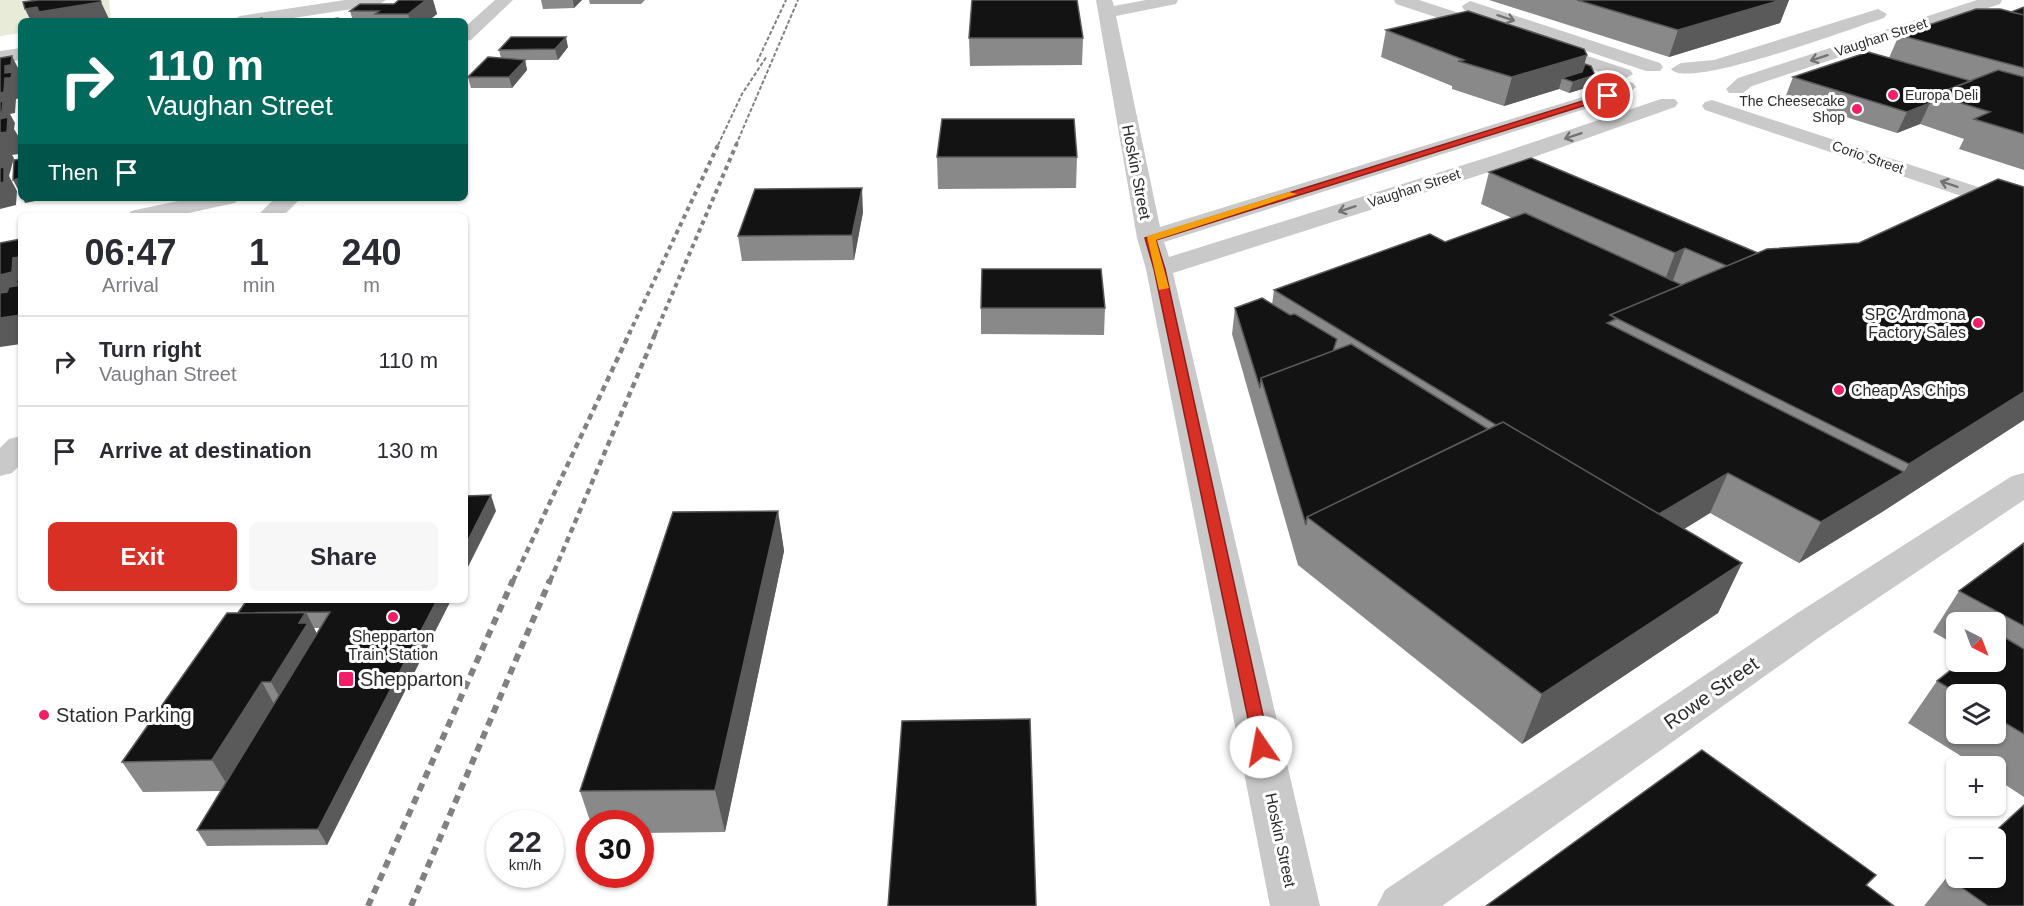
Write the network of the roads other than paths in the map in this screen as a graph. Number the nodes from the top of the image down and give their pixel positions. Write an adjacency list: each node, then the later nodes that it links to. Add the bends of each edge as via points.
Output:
1 (378, 0): 9 (street)
2 (505, 0): 10 (street)
3 (1170, 0): 7 (street)
4 (1402, 0): 15 (street)
5 (1451, 0): 13 (street, one-way to 13)
6 (1994, 0): 16 (street, Vaughan Street, one-way to 16, via 1745,82)
7 (1105, 7): 25 (street, Hoskin Street)
8 (1891, 10): 14 (street, Vaughan Street, via 1716,66)
9 (260, 18)
10 (468, 33)
11 (18, 54): 12 (street)
12 (0, 57)
13 (1653, 67): 14 (street); 15 (street, Vaughan Street, via 1629,71)
14 (1681, 69): 16 (street, Corio Street, via 1721,80)
15 (1624, 81): 17 (street, via 1650,99); 25 (street, Vaughan Street, via 1616,93)
16 (1737, 92): 18 (street, Vaughan Street, via 1726,104); 19 (street, Corio Street)
17 (1668, 103): 18 (street); 25 (street, Vaughan Street, one-way to 25, via 1493,163)
18 (1712, 106): 22 (street, Corio Street, one-way to 18)
19 (2024, 189)
20 (212, 201): 23 (street)
21 (285, 201): 24 (street)
22 (2024, 210)
23 (154, 213)
24 (272, 213)
25 (1155, 254): 29 (street, Hoskin Street)
26 (18, 449): 27 (street)
27 (0, 466)
28 (2024, 484): 30 (street, Rowe Street, via 1801,631)
29 (1295, 906)
30 (1402, 906)

